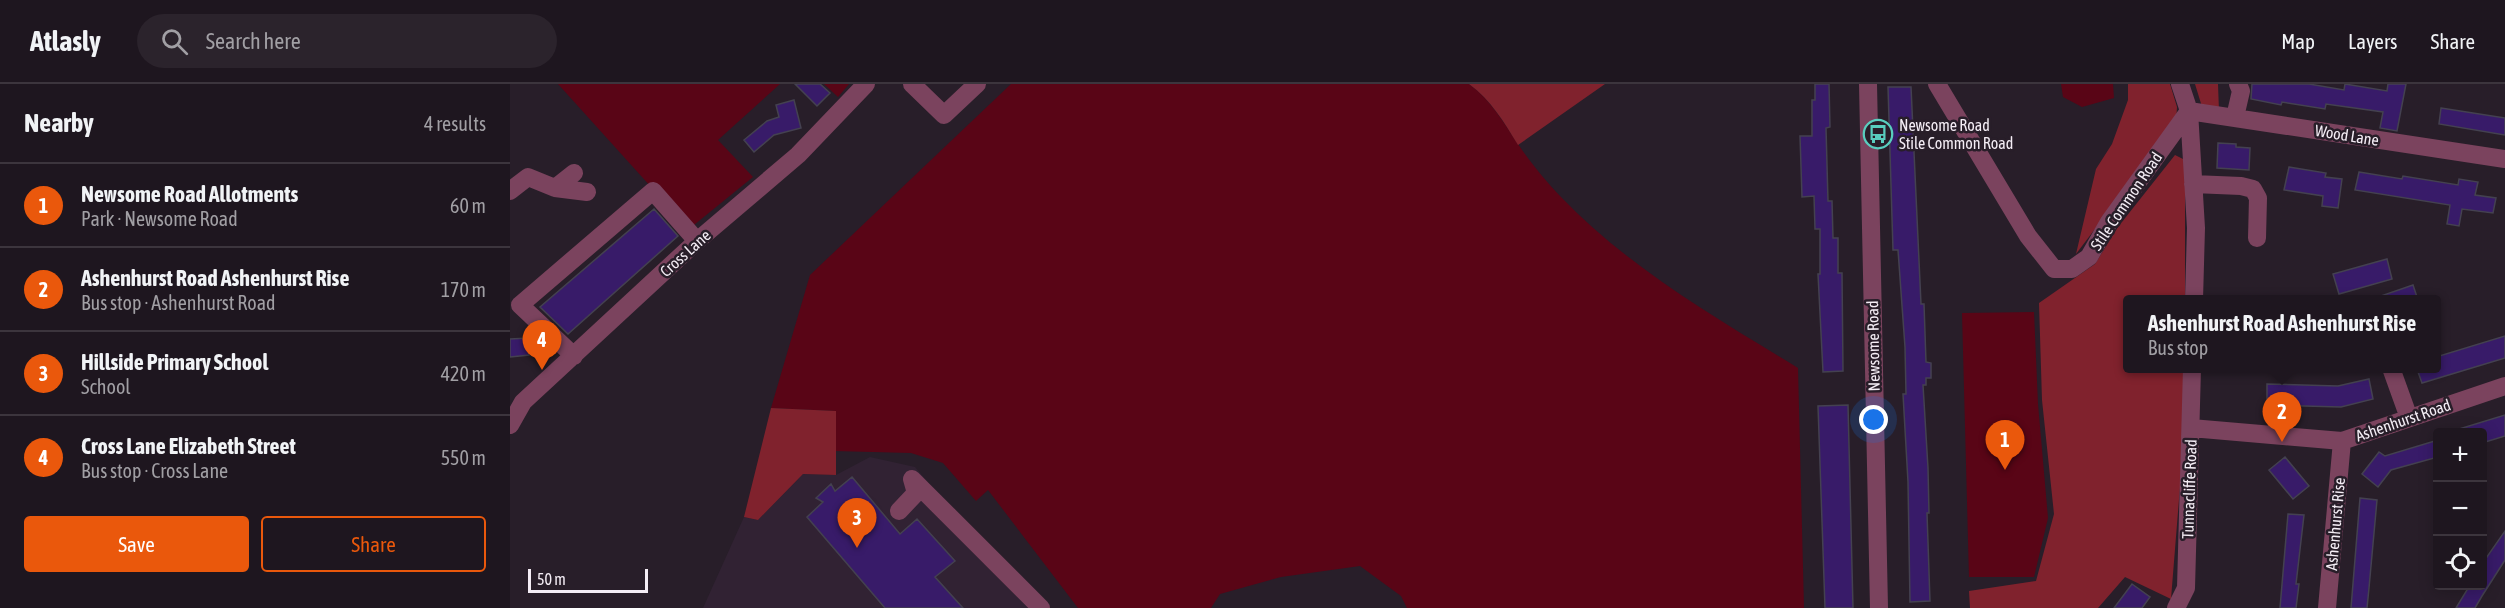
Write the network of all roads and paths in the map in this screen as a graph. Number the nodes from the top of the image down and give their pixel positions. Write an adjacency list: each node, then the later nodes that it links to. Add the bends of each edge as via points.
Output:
1 (866, 84): 17 (street, Cross Lane, via 798,155)
2 (912, 84): 3 (street, via 944,115)
3 (976, 84)
4 (1868, 84): 30 (street, Newsome Road)
5 (1937, 84): 8 (street, Stile Common Road, via 2028,236 2054,269 2072,269 2089,257 2109,222)
6 (2180, 84): 8 (street)
7 (2238, 84): 9 (street, via 2241,91)
8 (2189, 111): 9 (street, Wood Lane); 12 (street)
9 (2235, 117): 10 (street, Wood Lane)
10 (2505, 159)
11 (574, 173): 13 (street)
12 (2193, 184): 16 (street, via 2253,189 2259,204); 18 (street)
13 (555, 188): 14 (street, via 528,177); 15 (street)
14 (510, 191)
15 (587, 192)
16 (2257, 238)
17 (697, 241): 19 (street, Cross Lane); 19 (street, via 653,191 520,305)
18 (2194, 295)
19 (574, 356): 23 (street, Cross Lane)
20 (2192, 373): 26 (street, Tunnacliffe Road)
21 (2392, 373): 24 (street)
22 (2505, 386): 24 (street, Ashenhurst Road)
23 (517, 396): 25 (street, Cross Lane)
24 (2409, 418): 27 (street, Ashenhurst Road)
25 (510, 426)
26 (2191, 428): 27 (street, Ashenhurst Road); 31 (street, Tunnacliffe Road, via 2186,588)
27 (2343, 441): 32 (street, Ashenhurst Rise)
28 (899, 511): 29 (street, via 916,494 912,479)
29 (1041, 608)
30 (1879, 608)
31 (2176, 608)
32 (2327, 608)

